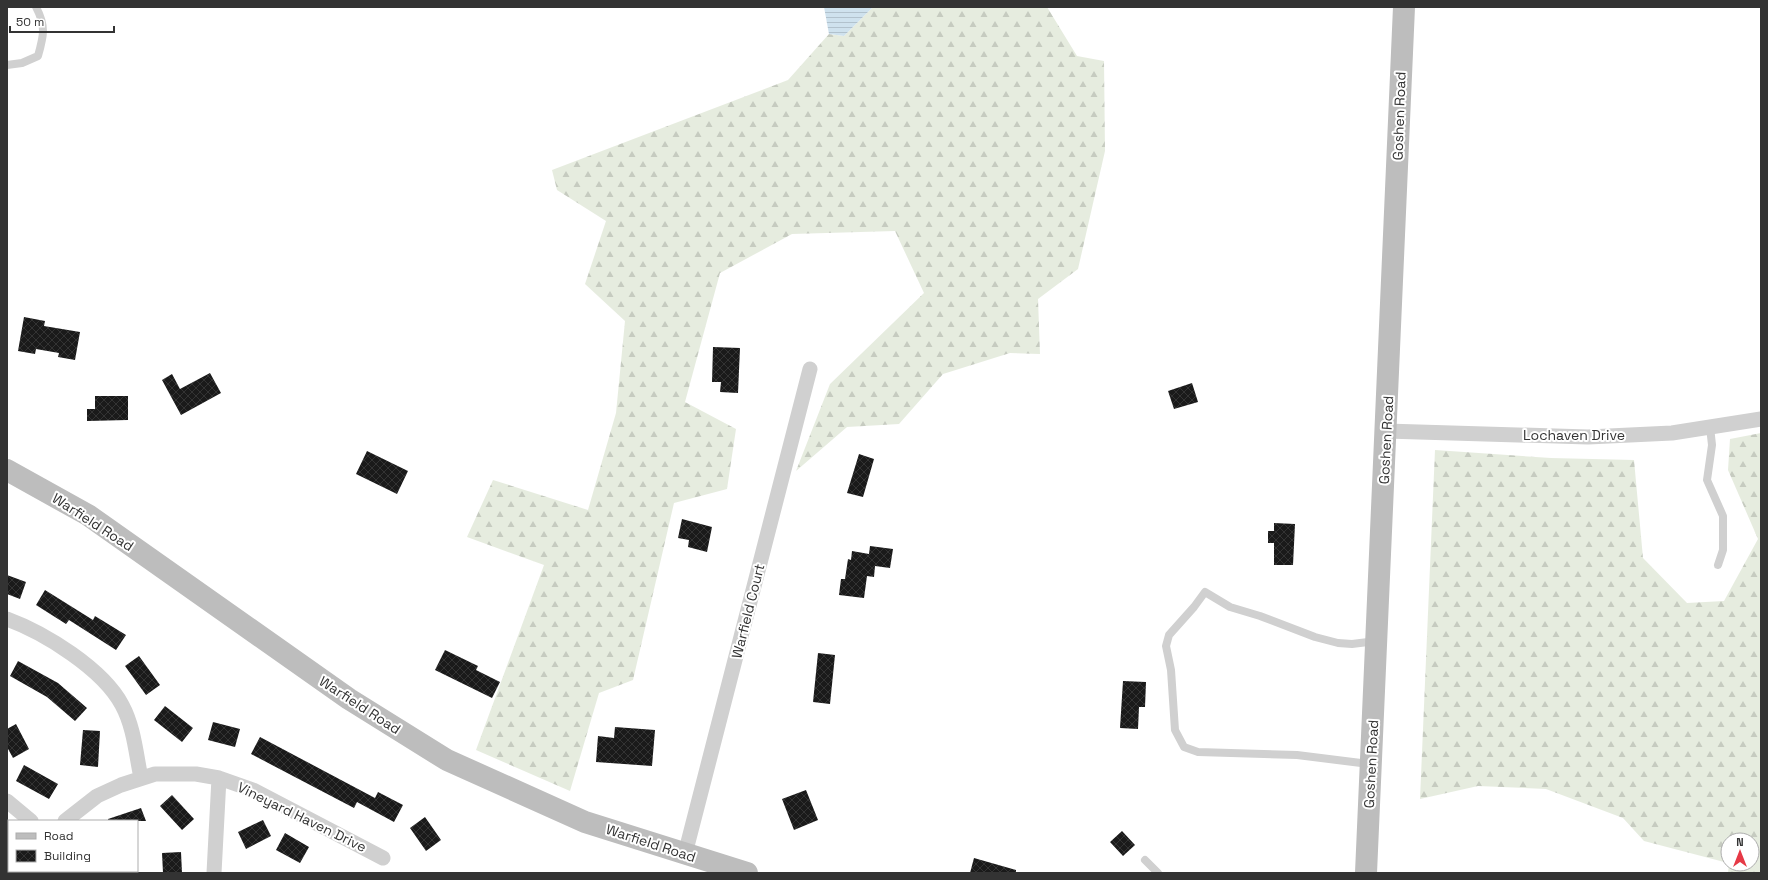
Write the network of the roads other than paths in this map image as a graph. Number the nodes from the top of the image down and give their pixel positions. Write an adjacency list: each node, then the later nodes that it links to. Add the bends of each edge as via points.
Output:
1 (36, 7): 3 (lane, via 43,25 38,56 22,63)
2 (1404, 7): 7 (street, Goshen Road)
3 (7, 65)
4 (810, 369): 18 (street, Warfield Court)
5 (1761, 419): 6 (street, Lochaven Drive)
6 (1710, 427): 7 (street, Lochaven Drive, via 1672,433 1588,437); 9 (lane, via 1712,446 1707,480 1723,516 1723,550)
7 (1386, 431): 11 (street, Goshen Road)
8 (7, 470): 18 (street, Warfield Road, via 88,515 349,699 447,760 585,822)
9 (1718, 565)
10 (7, 619): 13 (street, via 27,626 77,658 92,669 115,693 132,731)
11 (1377, 641): 12 (street, Goshen Road); 12 (lane, via 1352,644 1315,637 1230,607 1205,592 1169,635 1166,646 1171,670 1175,730 1184,747 1198,752 1297,755)
12 (1371, 764): 24 (street, Goshen Road)
13 (141, 778): 14 (street, Vineyard Haven Drive, via 171,773); 17 (street, Vineyard Haven Drive, via 97,796)
14 (219, 778): 19 (street, Vineyard Haven Drive, via 253,790); 21 (street)
15 (7, 801): 16 (street)
16 (30, 820)
17 (66, 820)
18 (685, 854): 22 (street, Warfield Road)
19 (383, 858)
20 (1145, 860): 23 (lane)
21 (214, 873)
22 (747, 873)
23 (1158, 873)
24 (1366, 873)

